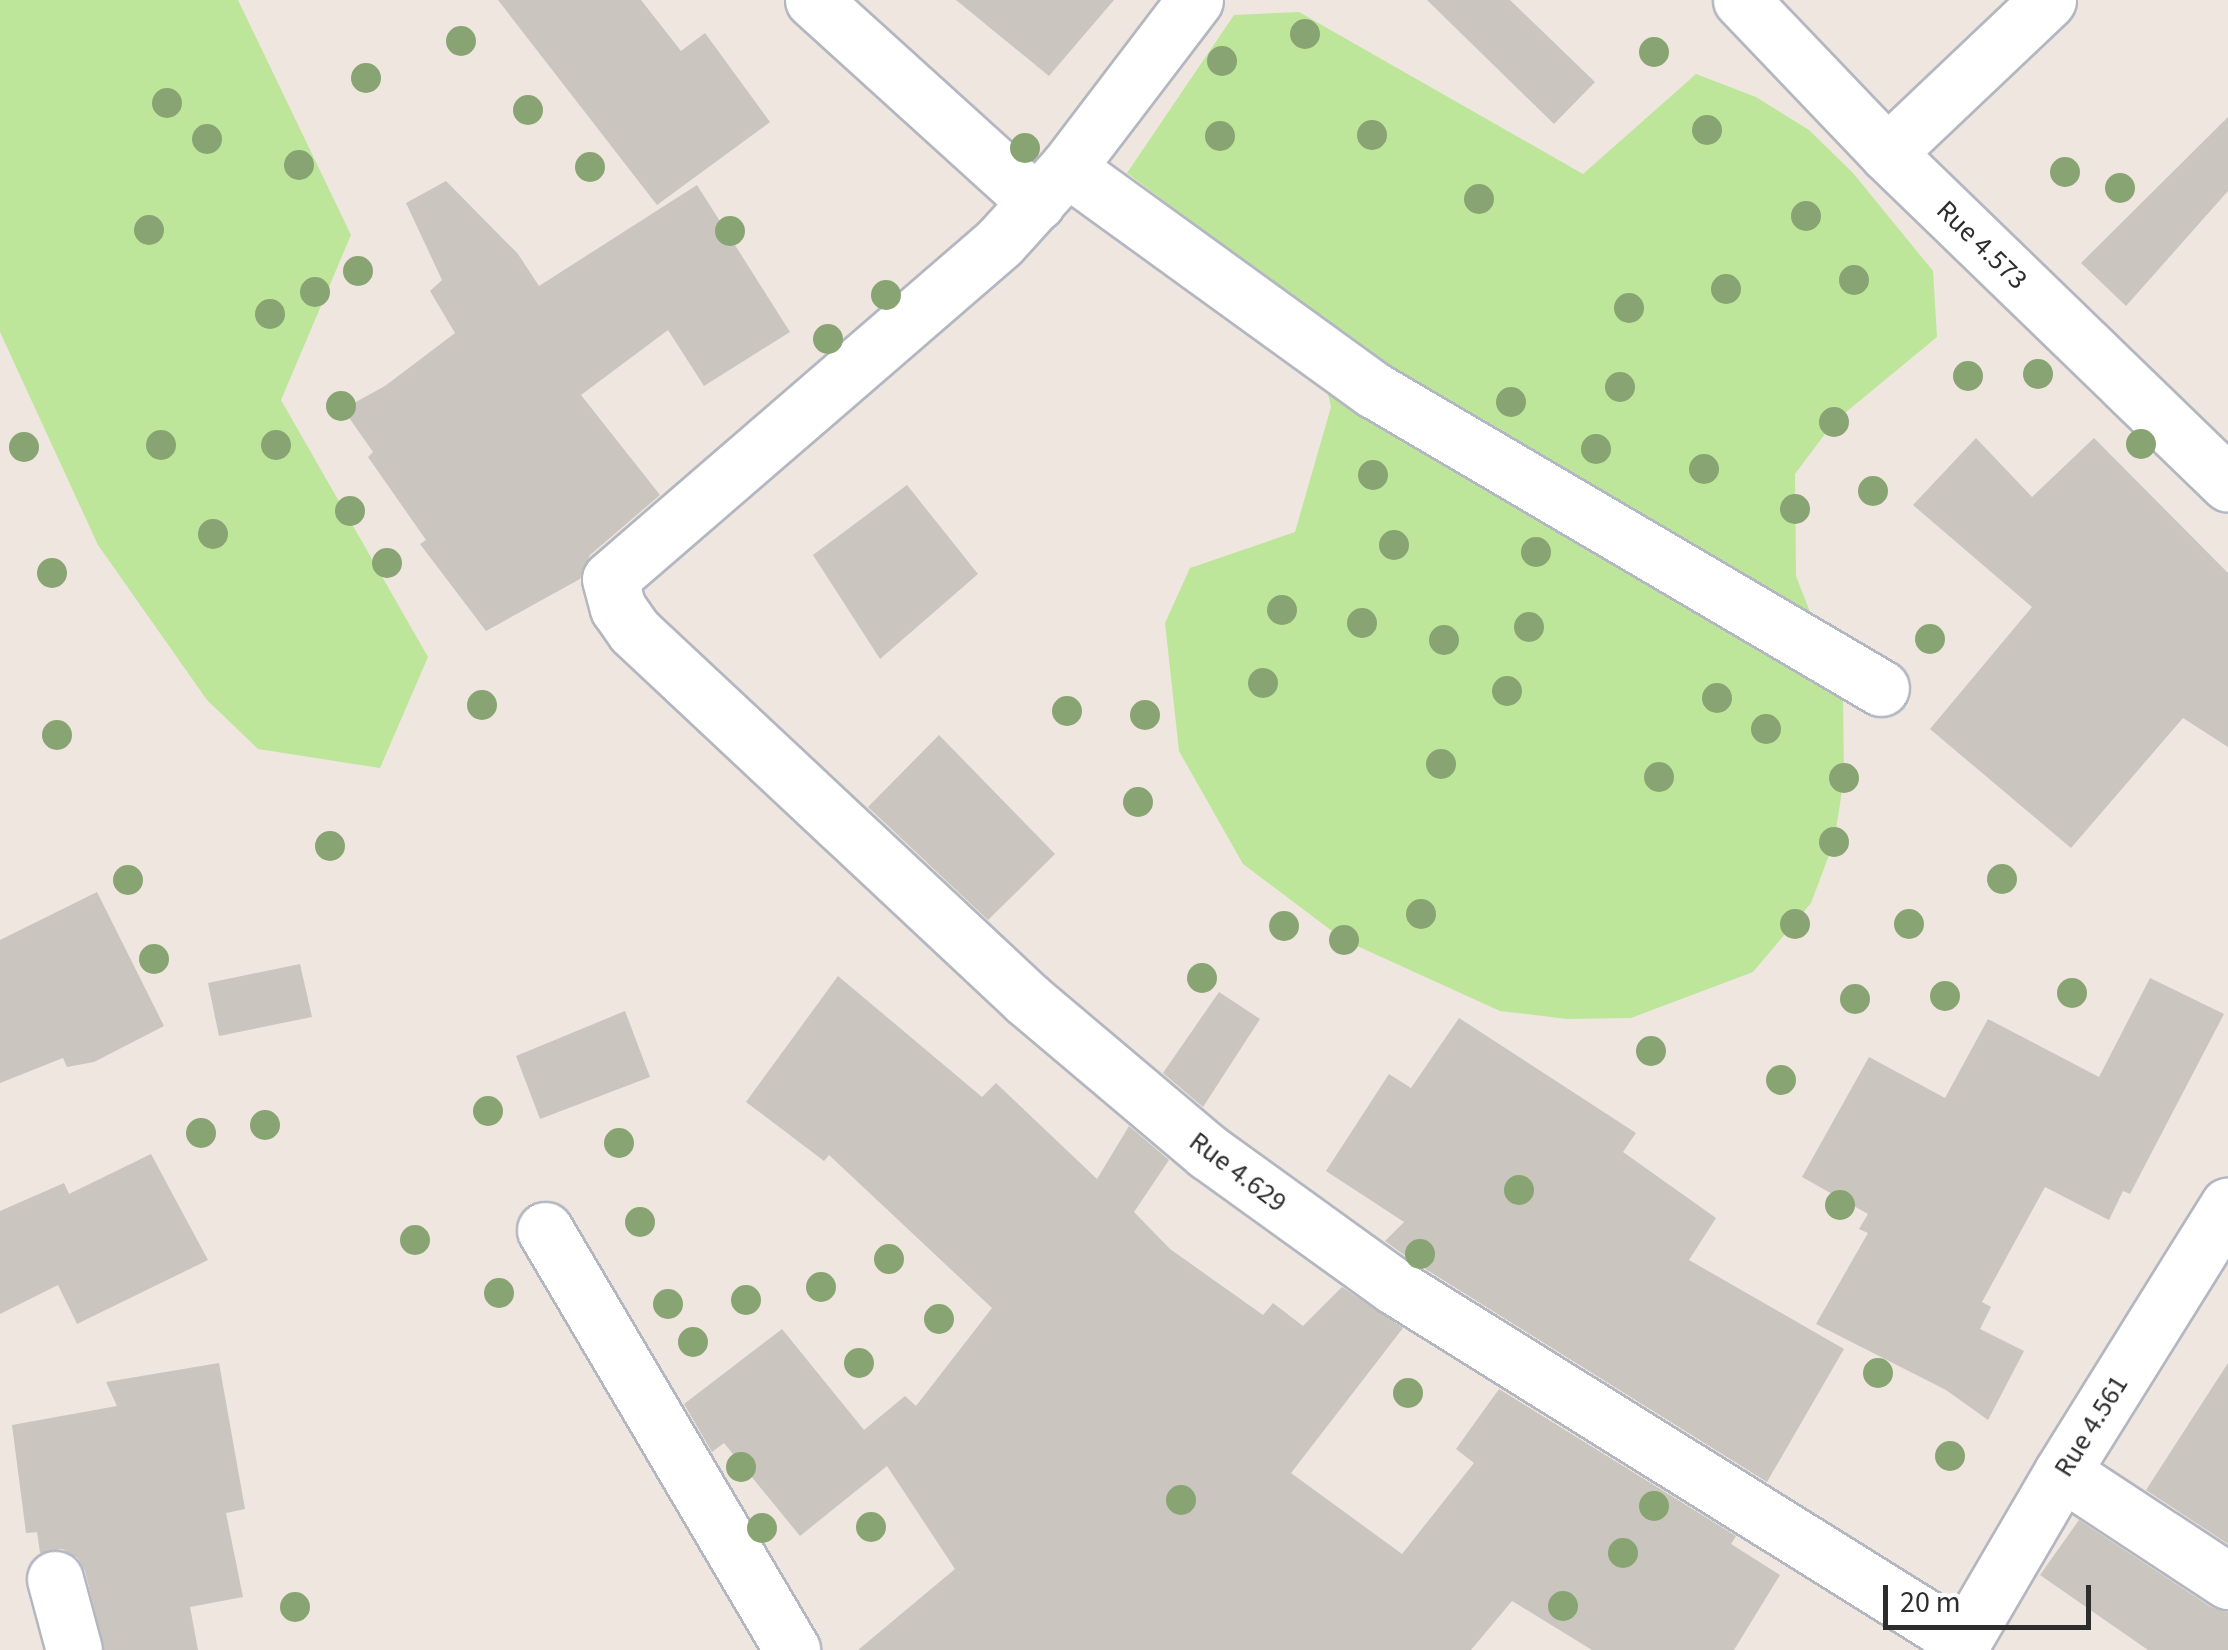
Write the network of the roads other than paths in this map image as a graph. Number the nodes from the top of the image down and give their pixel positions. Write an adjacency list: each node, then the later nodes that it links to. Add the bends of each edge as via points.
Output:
1 (813, 0): 6 (street)
2 (1195, 0): 6 (street)
3 (1741, 0): 5 (street, Rue 4.573)
4 (2048, 0): 5 (street)
5 (1888, 153): 7 (street, Rue 4.573)
6 (1052, 186): 8 (street, via 1374,390); 14 (street, Rue 4.629, via 1000,242 610,579 618,608 1028,1000 1208,1152 1394,1286)
7 (2228, 484)
8 (1881, 688)
9 (2228, 1205): 11 (street, Rue 4.561)
10 (545, 1230): 16 (street)
11 (2062, 1472): 13 (street); 14 (street, Rue 4.561)
12 (55, 1579): 15 (street)
13 (2228, 1582)
14 (1961, 1646)
15 (74, 1650)
16 (792, 1650)

